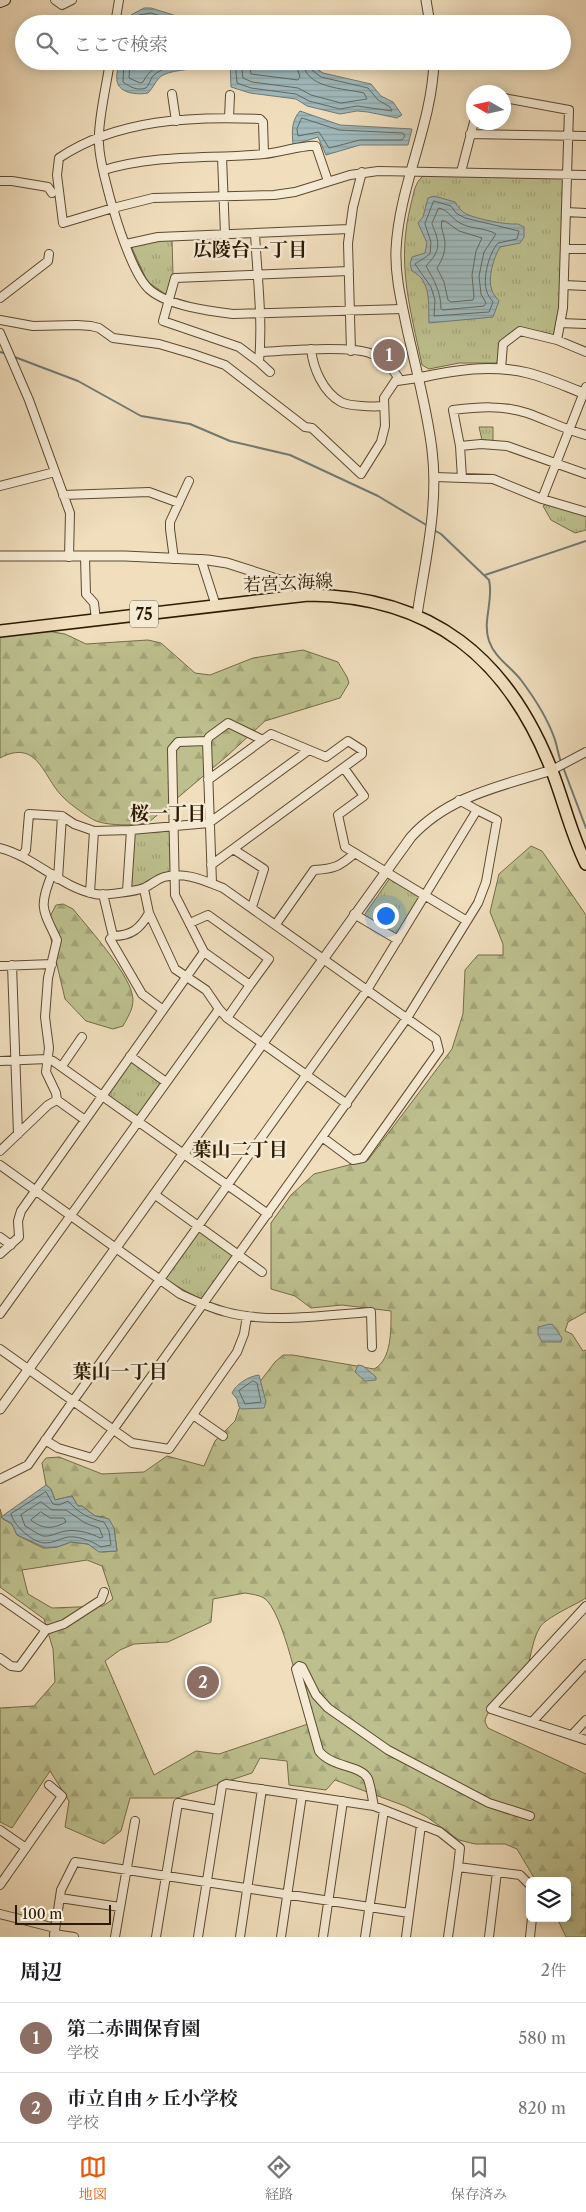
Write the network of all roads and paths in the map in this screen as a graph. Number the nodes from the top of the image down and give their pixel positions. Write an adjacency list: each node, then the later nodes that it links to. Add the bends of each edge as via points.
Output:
1 (5, 0): 6 (main road)
2 (55, 0): 3 (street, via 62,5)
3 (72, 0)
4 (119, 0): 7 (street)
5 (426, 0): 8 (street)
6 (0, 2)
7 (116, 15)
8 (428, 15)
9 (109, 70): 18 (street)
10 (433, 70): 25 (street, via 430,102)
11 (172, 94): 15 (street)
12 (230, 94): 14 (street)
13 (511, 99): 19 (street, via 569,110)
14 (229, 118): 15 (street); 21 (street, via 260,119 263,122)
15 (176, 120): 18 (street)
16 (471, 130): 17 (street)
17 (470, 134): 19 (street); 26 (street)
18 (99, 136): 23 (street); 33 (street, via 59,158 60,223)
19 (568, 136): 20 (street); 27 (street)
20 (586, 136)
21 (264, 154): 22 (street); 30 (street, via 316,146)
22 (222, 157): 23 (street, via 153,159); 32 (street)
23 (104, 170): 33 (street)
24 (362, 172): 25 (street); 30 (street); 36 (street)
25 (412, 172): 26 (street); 49 (street, via 396,250)
26 (461, 172): 27 (street)
27 (567, 174): 28 (street); 34 (street)
28 (586, 174)
29 (0, 181): 31 (street, via 48,187)
30 (328, 181): 32 (street, via 295,192)
31 (52, 193)
32 (223, 196): 33 (street, via 153,198); 38 (street)
33 (113, 208): 39 (street)
34 (566, 212): 35 (street); 40 (street)
35 (586, 213)
36 (349, 229): 37 (street); 43 (street)
37 (255, 233): 38 (street); 44 (street)
38 (225, 234): 39 (street, via 150,237)
39 (126, 244): 48 (street, via 144,286)
40 (566, 249): 41 (street); 45 (street)
41 (586, 249)
42 (49, 254): 47 (street, via 48,261)
43 (349, 271): 44 (street); 50 (street)
44 (257, 274): 48 (street, via 175,278); 51 (street)
45 (564, 286): 46 (street); 53 (street)
46 (586, 286)
47 (0, 298)
48 (169, 300): 51 (street, via 212,312); 61 (street, via 164,321 239,347)
49 (402, 309): 50 (street); 64 (street)
50 (350, 310): 51 (street); 58 (street)
51 (258, 314): 59 (street)
52 (0, 320): 67 (street, via 33,326 91,326 114,338 159,344 225,365 305,428 312,428 361,474 380,442 385,426)
53 (560, 323): 54 (street); 56 (street)
54 (586, 324)
55 (0, 333): 72 (street)
56 (557, 340): 60 (street); 62 (street, via 520,331 503,344)
57 (311, 349): 58 (street); 59 (street); 67 (street, via 313,365 328,390 341,402)
58 (351, 351): 65 (street, via 370,353 384,361 398,377)
59 (260, 352): 61 (street)
60 (586, 352)
61 (259, 362): 63 (street)
62 (501, 368): 64 (street, via 466,368); 66 (street)
63 (270, 372)
64 (418, 378): 65 (street); 74 (street)
65 (397, 381): 67 (street, via 384,398)
66 (585, 392): 68 (street)
67 (383, 406)
68 (569, 430): 69 (street); 70 (street, via 505,408 453,410); 71 (street)
69 (586, 436)
70 (460, 446): 71 (street, via 507,446); 75 (street)
71 (556, 464): 73 (street); 79 (street)
72 (55, 472): 77 (street); 78 (street)
73 (586, 474)
74 (434, 477): 75 (street); 89 (street, via 432,516)
75 (462, 478): 79 (street, via 492,479)
76 (189, 481): 80 (street)
77 (0, 486)
78 (63, 495): 80 (street, via 149,492); 83 (street, via 70,513)
79 (542, 499): 81 (street)
80 (179, 503): 85 (street, via 170,522)
81 (586, 512)
82 (0, 556): 83 (street)
83 (69, 557): 84 (street)
84 (85, 557): 85 (street); 90 (street, via 86,594 94,603)
85 (174, 559): 86 (street)
86 (201, 559): 87 (street, via 227,562 283,581); 88 (street)
87 (289, 597): 88 (main road, 若宮玄海線 / 75); 89 (main road, 若宮玄海線 / 75, via 347,597)
88 (216, 606): 90 (main road, 若宮玄海線 / 75)
89 (417, 615): 97 (main road, 若宮玄海線 / 75, via 471,650 508,688 532,725)
90 (96, 620): 91 (main road, 若宮玄海線 / 75)
91 (0, 631)
92 (263, 740): 93 (street, via 228,723); 94 (street, via 271,734); 98 (street)
93 (207, 741): 98 (street); 103 (street, via 178,742 172,749)
94 (309, 750): 96 (street, via 326,757 348,741 362,750 362,754); 102 (street)
95 (586, 752): 97 (street)
96 (344, 768): 107 (street); 108 (street, via 364,796 338,815 345,847)
97 (552, 770): 99 (street); 110 (main road, 若宮玄海線 / 75)
98 (208, 780): 102 (street)
99 (459, 800): 100 (street); 112 (street, via 425,822)
100 (477, 810): 120 (street); 124 (street, via 497,820 486,882)
101 (62, 816): 104 (street, via 74,824); 109 (street, via 29,814 26,850); 114 (street)
102 (209, 823): 103 (street); 111 (street)
103 (174, 826): 105 (street); 113 (street)
104 (94, 830): 105 (street); 118 (street)
105 (131, 830): 117 (street)
106 (0, 848): 109 (street)
107 (233, 849): 111 (street); 121 (street, via 264,869)
108 (355, 853): 112 (street); 126 (street, via 332,869 314,870)
109 (22, 856): 114 (street)
110 (586, 864)
111 (211, 865): 115 (street)
112 (384, 871): 120 (street); 123 (street)
113 (176, 875): 115 (street); 116 (street, via 163,877); 125 (street, via 176,895)
114 (55, 876): 118 (street); 131 (street, via 46,888 43,906 57,940)
115 (212, 883): 121 (street)
116 (144, 888): 117 (street); 122 (street)
117 (127, 891): 119 (street)
118 (90, 893): 119 (street)
119 (103, 894): 127 (street)
120 (425, 896): 124 (street); 128 (street)
121 (252, 907): 126 (street)
122 (149, 914): 127 (street, via 134,932 127,936); 134 (street, via 175,969)
123 (354, 914): 128 (street); 130 (street)
124 (467, 921): 140 (street)
125 (190, 923): 129 (street); 135 (street, via 208,915 269,959)
126 (276, 924): 130 (street)
127 (113, 936): 138 (street, via 110,939 142,994)
128 (398, 940): 136 (street)
129 (204, 952): 134 (street); 135 (street)
130 (322, 958): 136 (street); 142 (street)
131 (52, 964): 132 (street); 144 (street, via 45,1003)
132 (12, 965): 133 (street); 146 (street)
133 (0, 966)
134 (187, 977): 137 (street, via 206,990); 138 (street)
135 (250, 986): 139 (street)
136 (367, 990): 140 (street); 148 (street)
137 (218, 1009): 139 (street); 149 (street)
138 (163, 1010): 143 (street)
139 (227, 1018): 142 (street)
140 (407, 1018): 152 (street); 156 (street, via 436,1039 439,1051 363,1158 353,1160)
141 (82, 1037): 147 (street)
142 (262, 1043): 148 (street); 158 (street)
143 (130, 1056): 149 (street); 150 (street)
144 (47, 1059): 146 (street); 147 (street); 151 (street, via 46,1072)
145 (0, 1060): 146 (street)
146 (14, 1060): 155 (street)
147 (62, 1066): 150 (street)
148 (306, 1074): 152 (street); 160 (street)
149 (166, 1082): 154 (street)
150 (103, 1096): 153 (street); 154 (street)
151 (57, 1100): 153 (street); 155 (street)
152 (347, 1104): 156 (street)
153 (85, 1120): 161 (street)
154 (138, 1121): 158 (street); 164 (street)
155 (18, 1134): 157 (street)
156 (322, 1138): 163 (street)
157 (0, 1151)
158 (183, 1153): 160 (street); 162 (street)
159 (0, 1166): 161 (street)
160 (228, 1185): 163 (street); 165 (street)
161 (35, 1190): 164 (street); 167 (street, via 21,1211 19,1237)
162 (154, 1194): 165 (street); 168 (street)
163 (268, 1214): 170 (street)
164 (71, 1216): 168 (street); 174 (street)
165 (198, 1226): 170 (street); 172 (street)
166 (0, 1237): 167 (street)
167 (11, 1245): 169 (street)
168 (116, 1248): 172 (street); 178 (street)
169 (0, 1254)
170 (238, 1255): 171 (street); 173 (street)
171 (262, 1272)
172 (159, 1280): 173 (street); 179 (street)
173 (202, 1304): 175 (street); 182 (street)
174 (0, 1314)
175 (247, 1316): 176 (street, via 371,1312); 181 (street, via 237,1352)
176 (372, 1348)
177 (0, 1349): 178 (street)
178 (28, 1369): 179 (street); 180 (street)
179 (73, 1401): 182 (street); 184 (street)
180 (0, 1410)
181 (193, 1415): 182 (street, via 169,1449 132,1444); 183 (street)
182 (113, 1430): 184 (street, via 92,1458 58,1448)
183 (223, 1436)
184 (46, 1440): 185 (street, via 28,1465)
185 (0, 1479)
186 (104, 1592): 189 (street, via 101,1600 64,1624)
187 (0, 1598): 189 (street)
188 (586, 1606): 193 (street, via 491,1709)
189 (46, 1630): 190 (street, via 19,1667 11,1666)
190 (0, 1658)
191 (586, 1664): 193 (street)
192 (586, 1720): 194 (street)
193 (533, 1721): 194 (street)
194 (572, 1735): 195 (street)
195 (586, 1740)
196 (49, 1785): 207 (street, via 62,1796)
197 (262, 1789): 198 (street); 201 (street, via 226,1784 222,1786); 215 (street)
198 (302, 1795): 199 (street); 216 (street)
199 (343, 1801): 200 (street); 218 (street)
200 (374, 1806): 202 (street); 203 (street, via 368,1779 362,1772 335,1764 319,1751 296,1669 299,1666 328,1708 388,1750 489,1802)
201 (218, 1810): 211 (street, via 178,1803); 213 (street)
202 (384, 1810): 205 (street); 219 (street)
203 (530, 1816)
204 (134, 1821): 209 (street)
205 (421, 1824): 208 (street, via 440,1832 460,1848); 221 (street)
206 (0, 1830): 207 (street)
207 (26, 1848): 214 (street)
208 (458, 1867): 210 (street); 234 (street)
209 (126, 1871): 211 (street); 217 (street, via 75,1862); 220 (street)
210 (497, 1872): 212 (street, via 520,1875); 235 (street)
211 (166, 1876): 213 (street); 227 (street)
212 (526, 1881)
213 (206, 1882): 215 (street); 228 (street)
214 (0, 1885)
215 (247, 1888): 216 (street); 229 (street)
216 (287, 1894): 218 (street); 230 (street)
217 (60, 1898): 220 (street); 224 (street)
218 (328, 1900): 219 (street); 231 (street)
219 (369, 1906): 221 (street); 232 (street)
220 (120, 1907): 226 (street)
221 (409, 1913): 233 (street)
222 (0, 1914): 224 (street)
223 (532, 1922): 236 (street)
224 (54, 1933): 225 (street)
225 (74, 1937)
226 (115, 1937)
227 (156, 1937)
228 (198, 1937)
229 (240, 1937)
230 (281, 1937)
231 (323, 1937)
232 (365, 1937)
233 (406, 1937)
234 (448, 1937)
235 (489, 1937)
236 (530, 1937)

